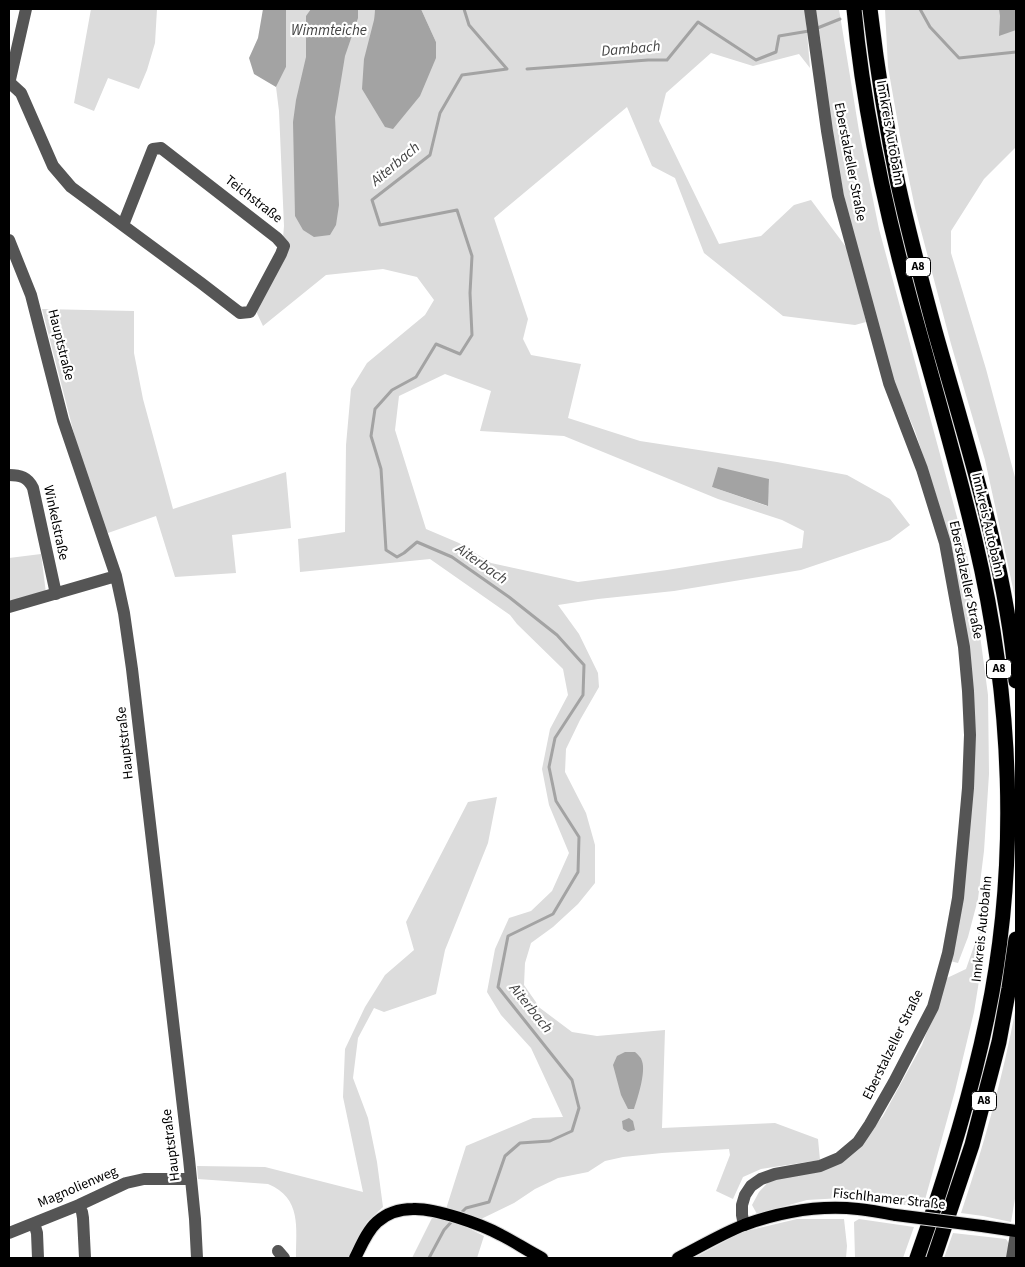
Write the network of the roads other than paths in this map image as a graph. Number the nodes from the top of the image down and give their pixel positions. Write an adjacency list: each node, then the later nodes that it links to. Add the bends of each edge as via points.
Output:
1 (26, 9): 5 (street)
2 (810, 9): 17 (street, Eberstalzeller Straße, via 838,196 889,383 922,469 945,543 964,647 970,735 968,788 958,898 948,953 933,1007 858,1142 839,1158 820,1166 775,1174 751,1186 742,1205)
3 (854, 9): 26 (highway, Innkreis Autobahn / A8, via 881,180 988,597 1005,738 1006,872 996,972 968,1100)
4 (870, 9): 12 (highway, Innkreis Autobahn / A8, via 898,186 993,545)
5 (9, 83): 6 (street, Teichstraße, via 21,94 53,166 71,187)
6 (123, 224): 6 (street, Teichstraße, via 153,149 161,148 284,246 250,312 240,313)
7 (9, 240): 9 (street, Hauptstraße, via 32,295 63,420)
8 (9, 476): 10 (street, Winkelstraße, via 25,477 33,488)
9 (116, 576): 10 (street); 14 (street, Hauptstraße, via 132,669)
10 (56, 594): 11 (street)
11 (9, 607)
12 (1016, 681)
13 (1016, 939): 27 (highway, A8, via 999,1042 972,1145)
14 (191, 1179): 15 (street, Magnolienweg, via 135,1180); 22 (street, Hauptstraße)
15 (79, 1205): 16 (street, Magnolienweg); 21 (street, via 83,1218)
16 (34, 1223): 19 (street, Magnolienweg); 20 (street)
17 (744, 1225): 18 (main road, Fischlhamer Straße, bridge, via 813,1209 848,1208); 25 (main road, Fischlhamer Straße)
18 (1016, 1232): 28 (street)
19 (9, 1233)
20 (38, 1258)
21 (85, 1258)
22 (197, 1258)
23 (355, 1258): 24 (main road, via 376,1223 394,1212 414,1208 439,1212 501,1234)
24 (542, 1258)
25 (678, 1258)
26 (917, 1258)
27 (934, 1258)
28 (1012, 1258)

